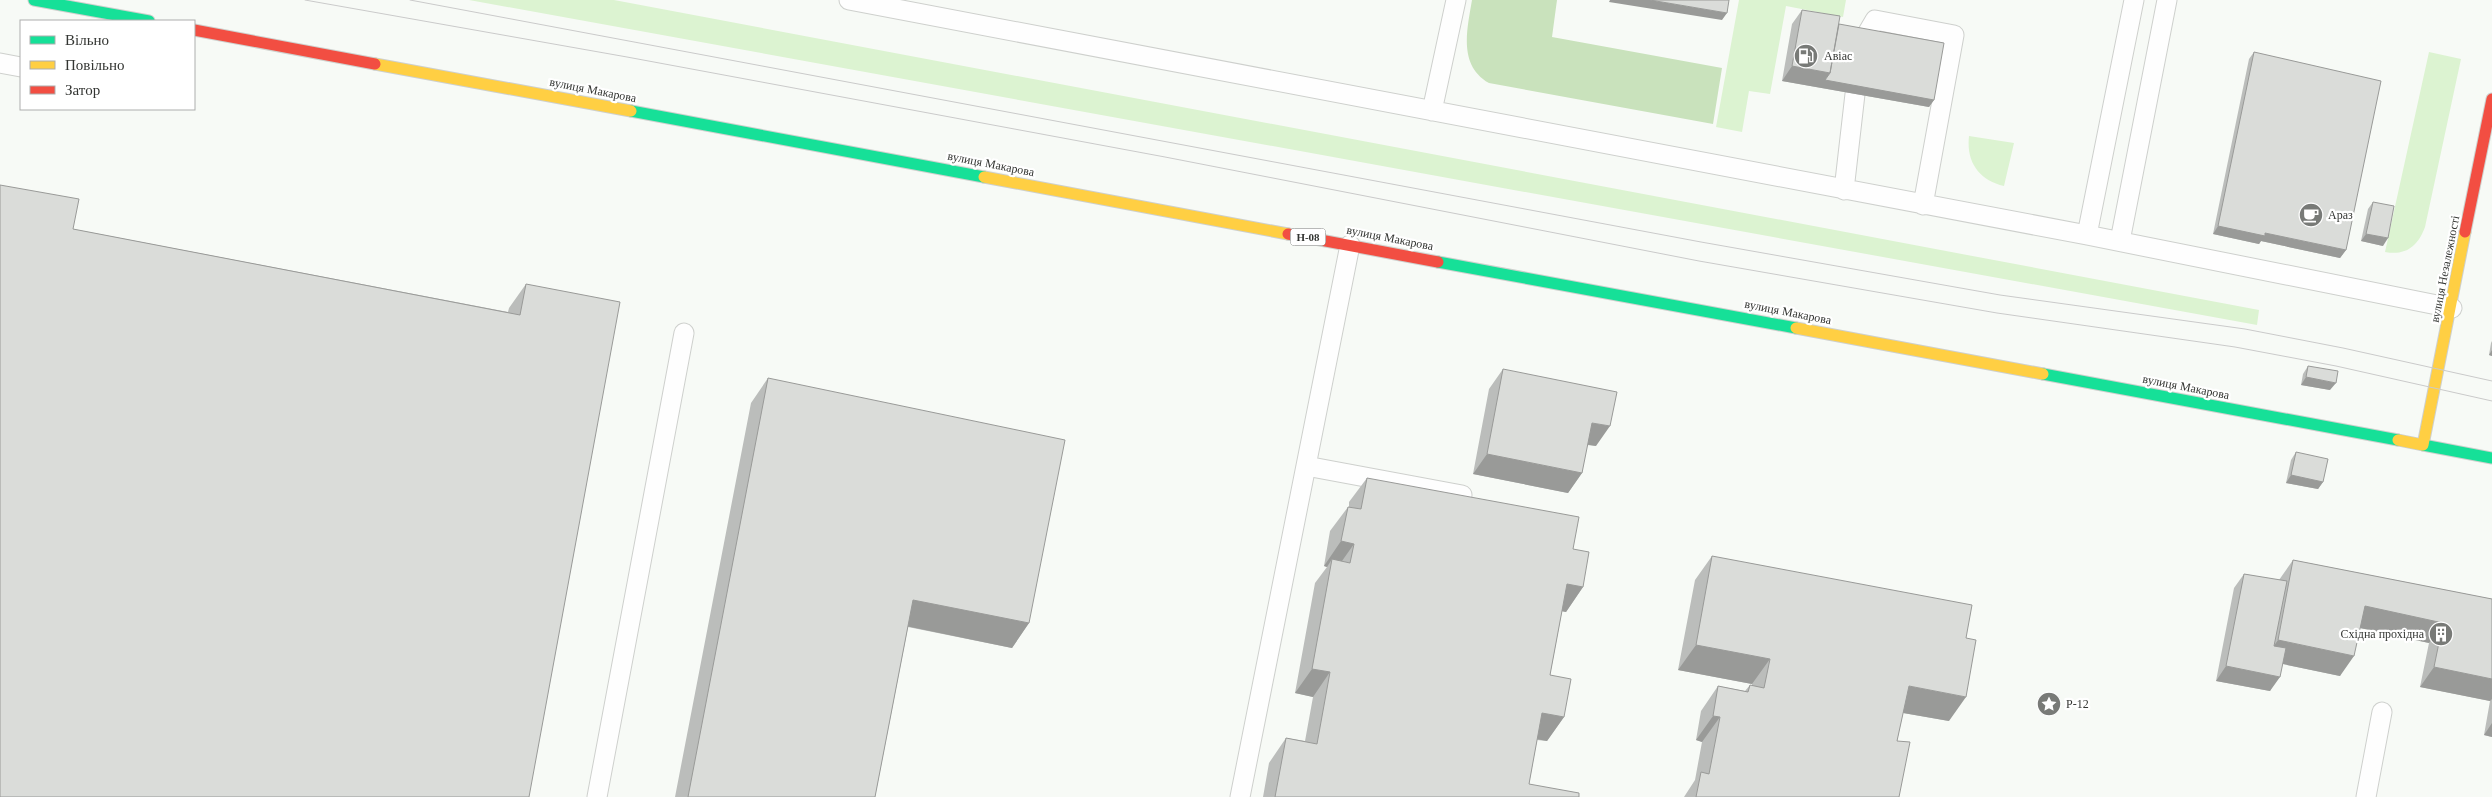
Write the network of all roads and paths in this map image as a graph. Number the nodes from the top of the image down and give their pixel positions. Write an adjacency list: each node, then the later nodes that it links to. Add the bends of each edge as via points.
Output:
1 (34, 0): 6 (main road)
2 (849, 0): 13 (lane)
3 (1456, 0): 13 (lane)
4 (2134, 0): 16 (lane)
5 (2167, 0): 17 (lane)
6 (143, 20)
7 (195, 30): 18 (main road, вулиця Макарова / Н-08)
8 (1865, 37): 15 (lane, via 1875,20 1954,35)
9 (0, 63): 10 (lane)
10 (20, 67)
11 (1855, 94): 14 (lane)
12 (2492, 99): 19 (main road, вулиця Незалежності)
13 (1432, 111): 14 (lane)
14 (1844, 190): 15 (lane)
15 (1923, 205): 16 (lane)
16 (2087, 235): 17 (lane)
17 (2120, 241): 19 (lane)
18 (1350, 245): 21 (main road, вулиця Макарова / Н-08); 23 (lane)
19 (2452, 308): 21 (main road, вулиця Незалежності)
20 (684, 333): 26 (lane)
21 (2423, 445): 22 (main road, вулиця Макарова / Н-08)
22 (2492, 458)
23 (1306, 466): 24 (lane); 27 (lane)
24 (1462, 495)
25 (2382, 712): 28 (lane)
26 (597, 797)
27 (1240, 797)
28 (2366, 797)

